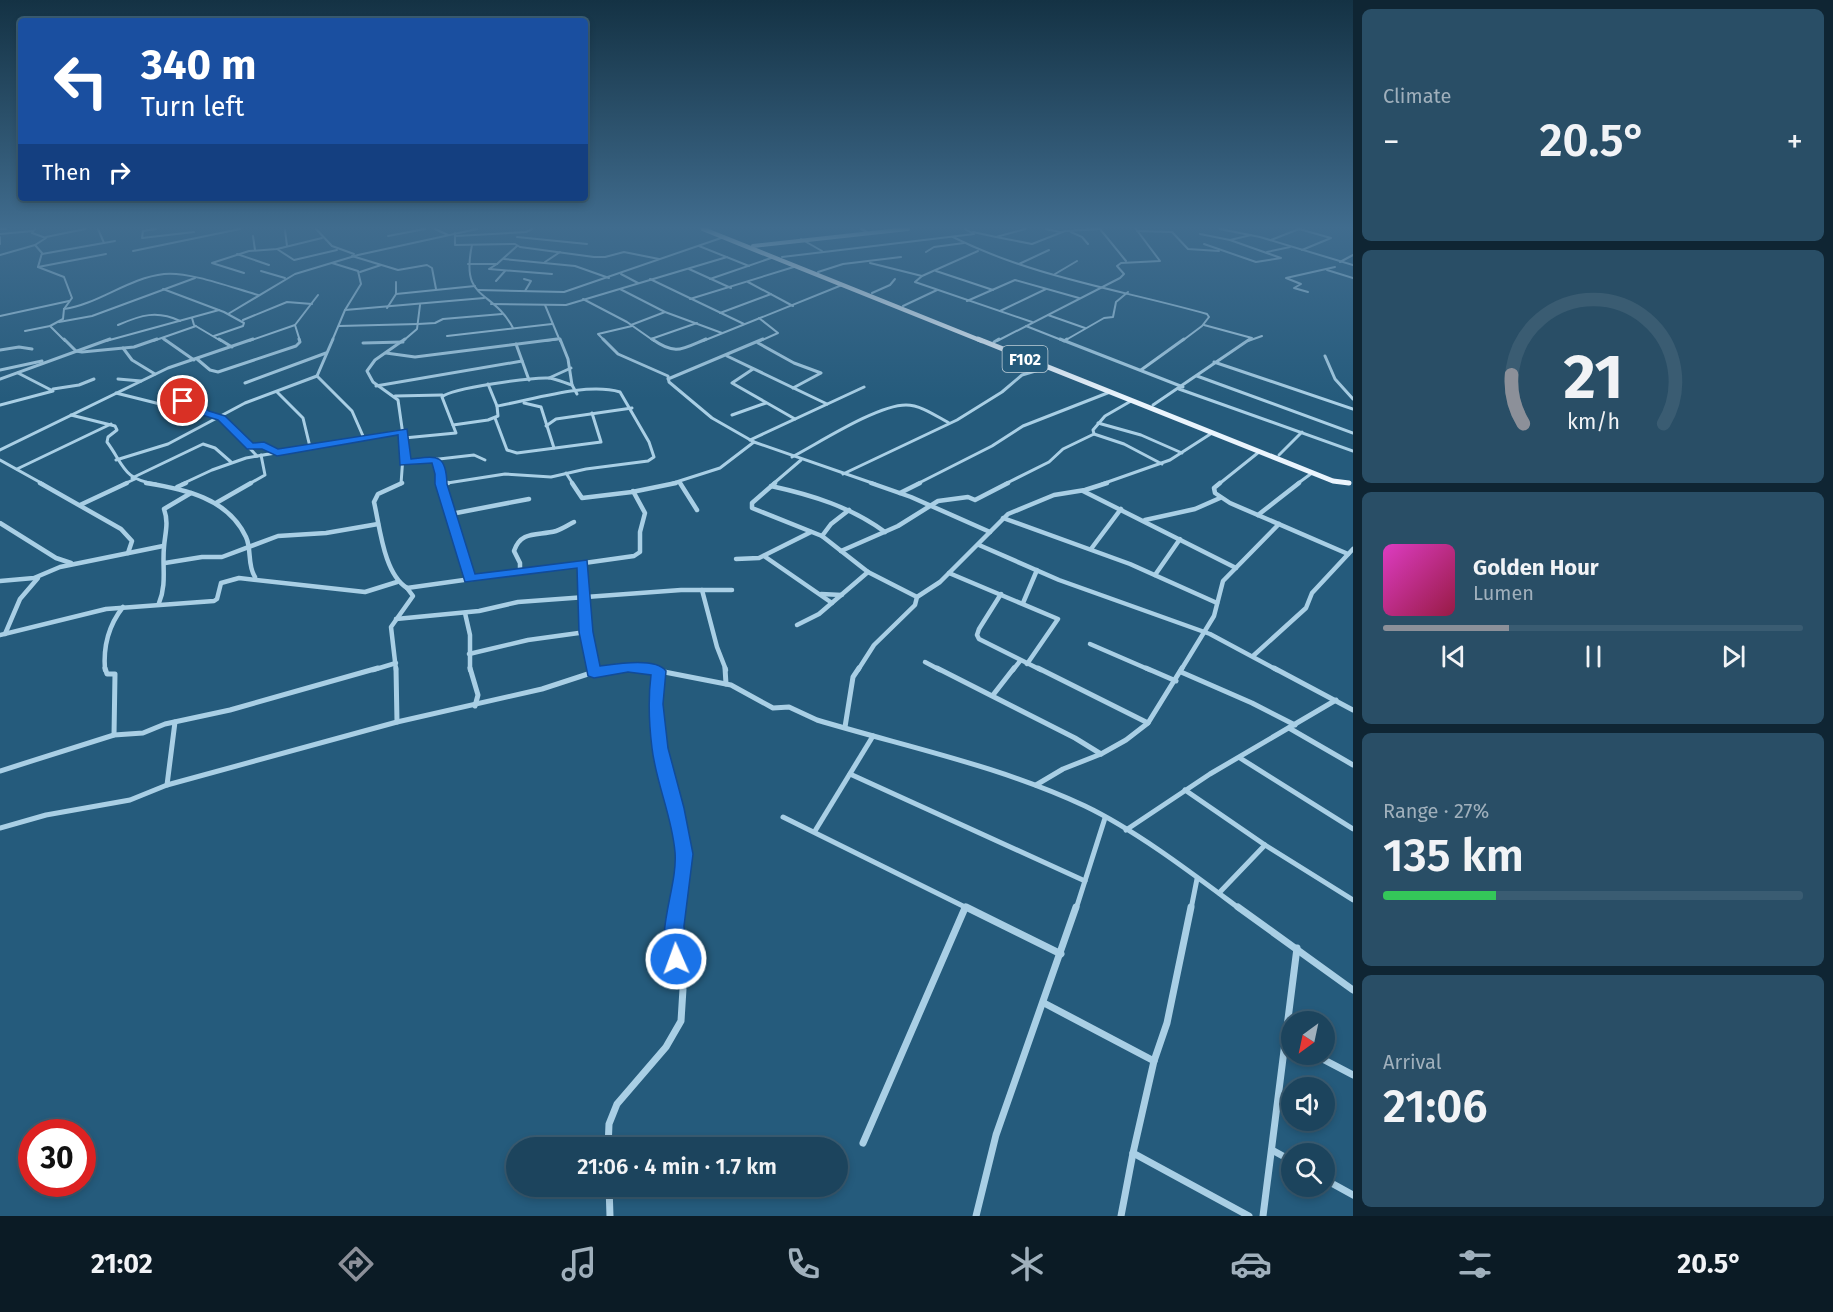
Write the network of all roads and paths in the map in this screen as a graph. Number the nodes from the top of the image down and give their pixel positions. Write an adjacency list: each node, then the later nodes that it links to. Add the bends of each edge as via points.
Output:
1 (66, 286): 49 (street, via 72,295)
2 (127, 286): 58 (street, via 91,304)
3 (172, 286): 30 (street)
4 (224, 286): 43 (street)
5 (273, 286): 43 (street)
6 (360, 286): 60 (street)
7 (396, 286): 41 (street)
8 (435, 286): 31 (street)
9 (475, 286): 31 (street); 34 (street)
10 (528, 286): 37 (street)
11 (584, 286): 37 (street, via 564,292)
12 (630, 286): 32 (street)
13 (663, 286): 48 (street)
14 (726, 286): 29 (street)
15 (737, 286): 29 (street)
16 (755, 286): 42 (street)
17 (840, 286): 55 (street)
18 (844, 286): 116 (main road, F102)
19 (853, 286): 40 (main road, F102)
20 (889, 286): 40 (street)
21 (925, 286): 35 (street)
22 (980, 286): 36 (street)
23 (1002, 286): 36 (street)
24 (1035, 286): 33 (street)
25 (1094, 286): 28 (street)
26 (1101, 286): 28 (street)
27 (1298, 286): 39 (street, via 1294,288)
28 (1098, 287): 38 (street); 46 (street)
29 (731, 288): 48 (street)
30 (163, 289): 59 (street); 72 (street, via 92,316)
31 (436, 289): 41 (street)
32 (620, 289): 47 (street); 62 (street)
33 (1046, 289): 46 (street); 61 (street)
34 (478, 290): 37 (street); 45 (street)
35 (937, 290): 50 (street); 56 (street)
36 (993, 290): 50 (street)
37 (525, 291)
38 (1128, 292): 80 (street, via 1203,312 1209,317); 87 (street, via 1115,303 1113,317)
39 (1308, 292)
40 (872, 293): 56 (main road, F102)
41 (396, 294): 57 (street)
42 (771, 294): 55 (street); 63 (street)
43 (258, 295): 64 (street)
44 (318, 295): 51 (street)
45 (484, 298): 52 (street); 53 (street)
46 (1079, 298): 66 (street)
47 (583, 299): 54 (street, via 566,305); 79 (street)
48 (690, 299): 63 (street)
49 (69, 301): 58 (street); 67 (street)
50 (967, 301): 61 (street)
51 (312, 304): 70 (street, via 286,302); 78 (street)
52 (491, 304): 54 (street); 65 (street)
53 (420, 305): 57 (street); 75 (street)
54 (544, 305): 76 (street)
55 (793, 306): 69 (street)
56 (903, 306): 100 (main road, F102)
57 (387, 308): 60 (street)
58 (64, 309): 72 (street)
59 (219, 310): 64 (street); 68 (street)
60 (345, 310): 84 (street)
61 (999, 311): 73 (street)
62 (665, 312): 74 (street); 79 (street)
63 (720, 313): 77 (street)
64 (228, 314): 70 (street)
65 (502, 314): 75 (street); 86 (street)
66 (1048, 315): 73 (street); 87 (street)
67 (0, 316)
68 (192, 318): 71 (street); 83 (street)
69 (759, 318): 77 (street); 99 (street, via 778,333)
70 (243, 320): 90 (street, via 243,326)
71 (180, 321): 82 (street, via 151,312); 107 (street)
72 (59, 322): 81 (street)
73 (1032, 322): 85 (street)
74 (697, 323): 89 (street); 96 (street)
75 (418, 324): 84 (street); 98 (street, via 414,334)
76 (552, 324): 86 (street); 95 (street)
77 (744, 324): 89 (street)
78 (295, 325): 103 (street); 113 (street, via 299,344 275,353 218,372)
79 (632, 325): 96 (street); 129 (street, via 599,335 618,354)
80 (1204, 325): 94 (street); 120 (street)
81 (50, 326): 88 (street); 107 (street)
82 (118, 326)
83 (196, 326): 90 (street); 93 (street)
84 (339, 326): 108 (street)
85 (1026, 326): 97 (street); 100 (street)
86 (513, 328): 91 (street)
87 (1085, 328): 97 (street)
88 (25, 331)
89 (722, 333): 96 (street, via 677,351)
90 (214, 336): 103 (street)
91 (447, 336)
92 (1262, 336): 94 (street)
93 (162, 338): 104 (street); 113 (street)
94 (1252, 338): 115 (street)
95 (559, 339): 102 (street); 117 (street)
96 (651, 339)
97 (1064, 341): 120 (street)
98 (403, 342): 101 (street); 109 (street)
99 (758, 342): 110 (street); 137 (street, via 821,373)
100 (994, 342): 116 (main road, F102)
101 (363, 343)
102 (516, 344): 109 (street, via 415,357); 114 (street)
103 (233, 347): 113 (street)
104 (123, 348): 107 (street); 122 (street, via 124,354)
105 (32, 349): 106 (street)
106 (0, 350)
107 (76, 351): 112 (street)
108 (326, 353): 123 (street); 132 (street)
109 (386, 353): 135 (street, via 367,371)
110 (726, 356): 118 (street); 129 (street)
111 (1325, 356): 146 (street)
112 (56, 358): 119 (street); 121 (street)
113 (195, 360): 122 (street)
114 (522, 361): 130 (street); 135 (street)
115 (1214, 362): 124 (street); 157 (street)
116 (1049, 367): 141 (main road, F102); 152 (main road, F102); 164 (street, via 1022,375 1002,392)
117 (571, 368): 126 (street); 134 (street)
118 (753, 369): 137 (street); 149 (street, via 732,383)
119 (0, 370)
120 (1141, 370): 138 (street)
121 (18, 372): 127 (street); 139 (street)
122 (155, 374): 131 (street)
123 (316, 376): 140 (street); 174 (street, via 352,411)
124 (1197, 376): 138 (street); 172 (street)
125 (117, 378): 131 (street)
126 (549, 378): 130 (street); 134 (street)
127 (0, 379)
128 (94, 379): 139 (street)
129 (668, 379): 176 (street, via 712,418)
130 (529, 380): 133 (street)
131 (141, 381): 142 (street)
132 (245, 383)
133 (488, 384): 144 (street); 154 (street)
134 (572, 385): 143 (street)
135 (376, 386): 145 (street)
136 (864, 387): 150 (street)
137 (793, 388): 150 (street)
138 (1181, 388): 152 (street); 170 (street)
139 (53, 389): 151 (street)
140 (277, 392): 161 (street); 178 (street, via 303,418)
141 (1110, 392): 147 (main road, F102); 209 (street, via 1023,426)
142 (116, 393): 153 (street); 159 (street)
143 (577, 393): 148 (street); 155 (street, via 600,388 615,390)
144 (442, 395): 145 (street); 167 (street)
145 (395, 396): 169 (street)
146 (1353, 399)
147 (1131, 401): 165 (street); 171 (main road, F102)
148 (520, 402): 154 (street); 168 (street, via 541,407)
149 (766, 404): 160 (street); 163 (street)
150 (827, 404): 163 (street)
151 (0, 405)
152 (1153, 405): 185 (main road, F102)
153 (172, 406): 156 (street); 161 (street, via 187,401)
154 (497, 406): 162 (street)
155 (632, 408): 158 (street); 197 (street, via 651,444 652,459)
156 (180, 409)
157 (1353, 409)
158 (592, 413): 168 (street, via 556,419); 179 (street, via 601,442)
159 (71, 415): 166 (street); 180 (street)
160 (732, 415)
161 (220, 418): 177 (street); 190 (street, via 168,444)
162 (495, 418): 167 (street); 179 (street, via 507,450 512,453)
163 (795, 419): 176 (street)
164 (949, 423): 187 (street, via 912,406 900,405); 199 (street)
165 (1098, 423): 173 (street); 184 (street, via 1141,435)
166 (111, 424): 190 (street, via 117,430 106,442); 196 (street)
167 (453, 425): 175 (street, via 457,431 453,434)
168 (546, 426): 179 (street)
169 (403, 431): 174 (street); 175 (street)
170 (1302, 432): 181 (street); 185 (street)
171 (1212, 433): 182 (main road, F102); 184 (street)
172 (1353, 433)
173 (1094, 434): 195 (street); 214 (street, via 975,500 968,497)
174 (363, 436): 178 (street)
175 (404, 438): 194 (street)
176 (752, 441): 187 (street); 201 (street, via 723,466)
177 (250, 447): 183 (street, via 264,446); 186 (street)
178 (309, 447): 183 (street)
179 (554, 448)
180 (0, 450)
181 (1353, 451)
182 (1259, 452): 198 (main road, F102); 210 (street, via 1214,488)
183 (277, 453): 186 (street)
184 (1182, 453): 195 (street)
185 (1279, 455): 203 (main road, F102)
186 (259, 456): 193 (street); 212 (street, via 265,475)
187 (792, 457): 192 (street)
188 (436, 459): 191 (street, via 474,456); 194 (street); 202 (street)
189 (0, 460): 196 (street)
190 (116, 460): 200 (street)
191 (485, 460)
192 (801, 460): 199 (street); 204 (street)
193 (231, 462): 200 (street, via 215,448 203,444); 205 (street)
194 (404, 463): 224 (street, via 402,484 378,494 374,502)
195 (1162, 464): 207 (street)
196 (17, 469): 213 (street)
197 (566, 473): 202 (street, via 547,477 505,474); 206 (street, via 582,498)
198 (1312, 473): 203 (main road, F102); 219 (street)
199 (842, 474): 209 (street)
200 (133, 479): 205 (street); 213 (street)
201 (680, 482): 206 (street); 216 (street)
202 (441, 484): 218 (street)
203 (1351, 484)
204 (771, 486): 217 (street); 226 (street, via 752,503 752,508)
205 (177, 488): 208 (street)
206 (633, 491): 242 (street, via 645,513 640,552)
207 (1082, 491): 215 (street); 220 (street, via 1054,495)
208 (192, 493): 212 (street); 232 (street, via 164,509 168,527)
209 (900, 493): 214 (street)
210 (1220, 498): 219 (street); 221 (street, via 1195,509)
211 (529, 499): 218 (street)
212 (216, 503): 233 (street, via 247,535)
213 (80, 504): 237 (street, via 130,537)
214 (929, 505): 227 (street); 228 (street)
215 (1121, 509): 221 (street); 234 (street)
216 (697, 510)
217 (849, 510): 227 (street); 229 (street)
218 (451, 514): 252 (street)
219 (1258, 515): 225 (street)
220 (1003, 518): 228 (street); 234 (street)
221 (1144, 520): 230 (street)
222 (574, 522): 246 (street, via 557,531 522,537 514,551)
223 (0, 523): 243 (street, via 56,558)
224 (378, 524): 233 (street, via 278,537); 254 (street)
225 (1279, 524): 238 (street); 244 (street)
226 (811, 532): 229 (street); 239 (street)
227 (885, 532): 236 (street)
228 (990, 532): 231 (street)
229 (822, 536): 236 (street)
230 (1180, 539): 244 (street); 249 (street)
231 (979, 545): 245 (street); 248 (street)
232 (163, 546): 237 (street); 241 (street)
233 (250, 546): 241 (street, via 222,557); 251 (street, via 250,570)
234 (1091, 549): 249 (street)
235 (1353, 549): 238 (street)
236 (842, 550): 247 (street)
237 (128, 553): 243 (street)
238 (1348, 554): 276 (street, via 1312,593 1306,608)
239 (764, 556): 240 (street); 258 (street)
240 (736, 559)
241 (165, 563): 263 (street)
242 (583, 563): 246 (street); 262 (street)
243 (73, 564): 250 (street)
244 (1236, 568): 266 (street, via 1217,590)
245 (1037, 570): 265 (street); 272 (street)
246 (520, 572): 252 (street)
247 (868, 572): 260 (street); 261 (street)
248 (949, 573): 259 (street); 261 (street)
249 (1155, 575): 266 (street)
250 (39, 576): 253 (street); 273 (street, via 23,593)
251 (255, 577): 254 (street, via 359,593 380,591); 263 (street, via 224,581 214,601)
252 (470, 579): 255 (street)
253 (0, 581)
254 (397, 582): 255 (street)
255 (407, 588): 269 (street, via 413,597)
256 (702, 590): 257 (street); 262 (street); 285 (street, via 726,670)
257 (732, 590)
258 (821, 594): 260 (street); 264 (street)
259 (1001, 594): 265 (street); 277 (street, via 977,635 987,645)
260 (842, 595): 264 (street)
261 (917, 597): 294 (street, via 915,606 874,645 853,677)
262 (584, 598): 268 (street, via 518,602); 271 (street)
263 (159, 603): 267 (street)
264 (832, 603): 270 (street)
265 (1023, 603): 280 (street, via 1058,621)
266 (1217, 603): 272 (street)
267 (123, 607): 273 (street); 295 (street, via 110,624 104,650 105,671 115,674)
268 (465, 613): 269 (street); 275 (street, via 469,623)
269 (396, 619): 279 (street, via 392,627)
270 (797, 625)
271 (586, 632): 275 (street); 282 (street)
272 (1205, 632): 276 (street); 283 (street)
273 (3, 635)
274 (1090, 644): 284 (street)
275 (469, 654): 288 (street, via 478,690)
276 (1253, 656): 287 (street)
277 (1020, 661): 280 (street); 286 (street)
278 (926, 662): 286 (street)
279 (396, 663): 290 (street); 291 (street)
280 (1027, 664): 292 (street)
281 (658, 671): 282 (street, via 628,667); 285 (street); 326 (street, via 660,748 684,854 674,939 684,1010 666,1047 617,1104)
282 (594, 672): 288 (street)
283 (1181, 672): 284 (street); 293 (street, via 1252,703)
284 (1176, 681): 292 (street)
285 (726, 684): 294 (street, via 773,708 789,707)
286 (993, 695): 297 (street)
287 (1336, 700): 289 (street); 293 (street)
288 (475, 706): 291 (street)
289 (1353, 710)
290 (175, 722): 295 (street, via 143,733); 302 (street)
291 (397, 722): 302 (street)
292 (1148, 723): 297 (street)
293 (1292, 726): 298 (street); 299 (street)
294 (845, 727): 296 (street)
295 (114, 735): 300 (street)
296 (873, 736): 301 (street); 303 (street)
297 (1101, 754): 303 (street)
298 (1240, 758): 304 (street); 308 (street)
299 (1353, 765)
300 (0, 771)
301 (850, 774): 310 (street); 313 (street)
302 (167, 785): 307 (street, via 130,800 46,815)
303 (1036, 785): 306 (street)
304 (1185, 790): 309 (street); 311 (street)
305 (783, 817): 310 (street)
306 (1105, 819): 309 (street); 313 (street)
307 (0, 828)
308 (1353, 829)
309 (1126, 830): 312 (street)
310 (815, 831): 316 (street)
311 (1264, 845): 314 (street); 315 (street)
312 (1197, 879): 314 (street); 322 (street, via 1167,1023)
313 (1085, 881): 318 (street)
314 (1219, 893): 317 (street)
315 (1353, 900)
316 (965, 908): 318 (street); 327 (street)
317 (1297, 948): 319 (street); 321 (street)
318 (1061, 954): 320 (street)
319 (1353, 990)
320 (1044, 1003): 322 (street); 335 (street, via 996,1135)
321 (1288, 1011)
322 (1154, 1061): 329 (street)
323 (1281, 1065): 328 (street)
324 (1334, 1065): 325 (street)
325 (1353, 1075)
326 (608, 1137)
327 (863, 1143)
328 (1272, 1150): 330 (street); 338 (street)
329 (1133, 1153): 336 (street); 337 (street)
330 (1281, 1155)
331 (1335, 1185): 332 (street)
332 (1353, 1195)
333 (609, 1197): 334 (street)
334 (610, 1216)
335 (976, 1216)
336 (1121, 1216)
337 (1249, 1216)
338 (1263, 1216)

